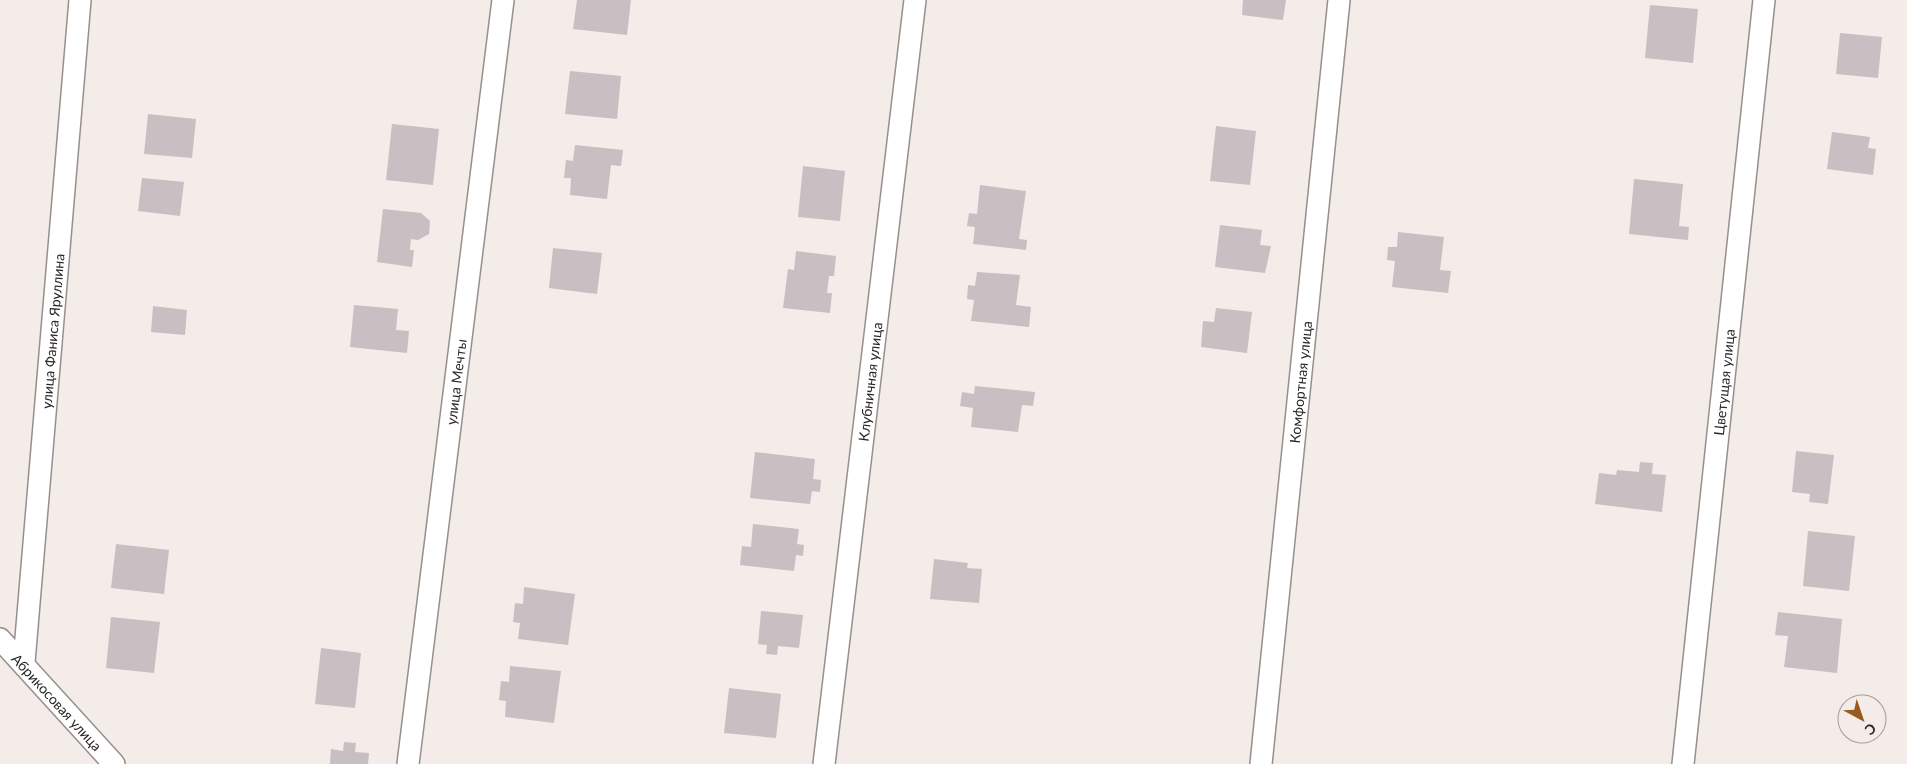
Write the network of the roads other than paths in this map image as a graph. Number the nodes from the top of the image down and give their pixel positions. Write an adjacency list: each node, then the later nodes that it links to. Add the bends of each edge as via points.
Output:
1 (80, 0): 7 (street, улица Фаниса Яруллина)
2 (503, 0): 9 (street, улица Мечты)
3 (915, 0): 10 (street, Клубничная улица)
4 (1339, 0): 11 (street, Комфортная улица)
5 (1764, 0): 12 (street, Цветущая улица)
6 (0, 638): 7 (street, Абрикосовая улица)
7 (24, 662): 8 (street, Абрикосовая улица)
8 (114, 764)
9 (408, 764)
10 (824, 764)
11 (1261, 764)
12 (1683, 764)

